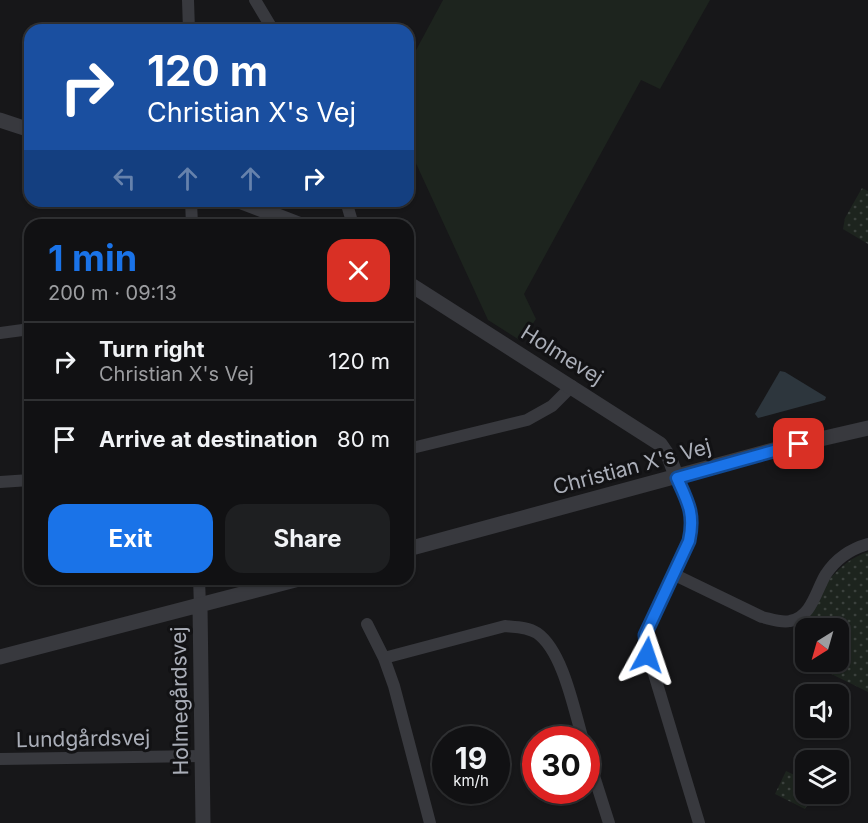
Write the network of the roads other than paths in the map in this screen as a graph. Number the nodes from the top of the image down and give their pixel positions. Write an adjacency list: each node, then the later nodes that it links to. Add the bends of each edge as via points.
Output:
1 (188, 0): 3 (street)
2 (255, 0): 4 (street)
3 (189, 24)
4 (269, 24)
5 (0, 120): 6 (street)
6 (24, 128)
7 (254, 207): 8 (street)
8 (286, 219)
9 (414, 287): 12 (street, Holmevej)
10 (24, 329): 11 (street)
11 (0, 333)
12 (572, 386): 14 (street, via 552,406 527,420); 15 (street, Holmevej, via 660,444)
13 (868, 428): 15 (street, Christian X's Vej)
14 (414, 448)
15 (677, 478): 19 (street, Christian X's Vej); 20 (street, via 690,508 692,527)
16 (24, 480): 17 (street)
17 (0, 482)
18 (868, 544): 20 (street, via 847,552 835,563 810,607 801,617 790,621 762,617)
19 (414, 547)
20 (673, 574): 34 (street, via 645,635 645,644)
21 (199, 585): 23 (street, Holmegårdsvej)
22 (277, 585): 23 (street)
23 (200, 606): 25 (street); 28 (street, Holmegårdsvej)
24 (367, 624): 26 (street)
25 (0, 657)
26 (384, 658): 27 (street, via 505,626 536,632 557,657); 32 (street)
27 (579, 726)
28 (202, 756): 29 (street, Lundgårdsvej); 31 (street, Holmegårdsvej)
29 (0, 759)
30 (600, 795): 33 (street)
31 (203, 823)
32 (430, 823)
33 (609, 823)
34 (699, 823)

